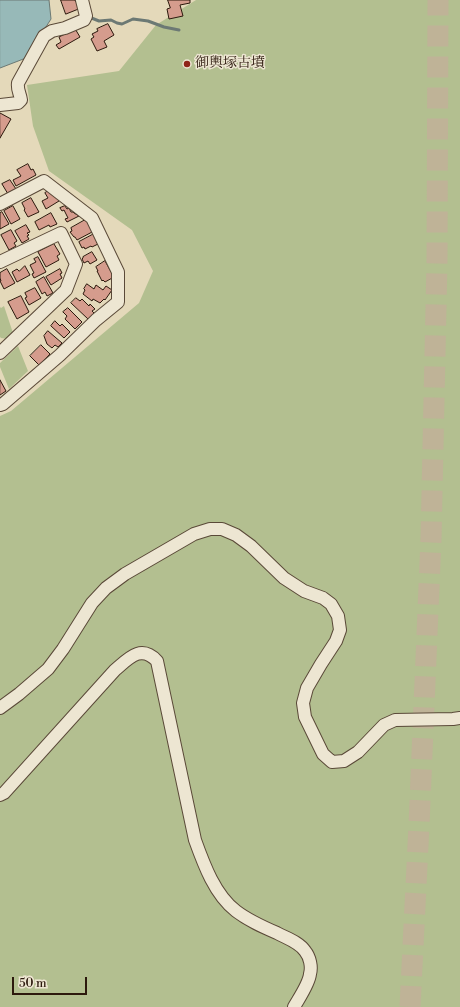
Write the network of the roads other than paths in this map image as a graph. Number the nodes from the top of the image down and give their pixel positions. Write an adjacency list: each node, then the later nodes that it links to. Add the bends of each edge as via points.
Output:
1 (82, 0): 2 (street, via 86,16 84,20 44,36 18,83 21,100 18,103)
2 (0, 105)
3 (0, 204): 6 (street, via 44,181 92,218 118,272 118,302)
4 (0, 262): 5 (street, via 61,233 76,264 66,290)
5 (2, 346)
6 (0, 405)
7 (0, 708): 8 (street, via 48,669 92,603 106,588 194,534 210,529 236,535 284,578 331,604 338,616 340,630 336,641 307,688 303,703 305,717 323,754 332,762 344,761 358,752 384,725 396,720)
8 (460, 718)
9 (0, 795): 10 (street, via 115,670 132,656 141,653 152,655 157,661 195,840 204,866 224,899 236,911 252,922 295,942 305,950 311,964 310,976)
10 (294, 1007)

